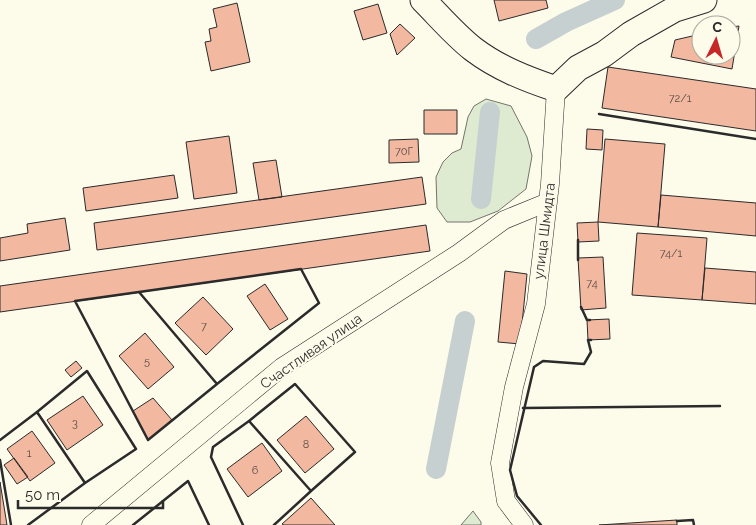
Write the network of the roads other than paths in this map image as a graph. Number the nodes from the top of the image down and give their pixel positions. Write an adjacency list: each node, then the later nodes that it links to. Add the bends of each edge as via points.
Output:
1 (423, 0): 3 (street, via 471,48 520,76)
2 (704, 0): 3 (street, via 675,9 631,34 578,68)
3 (556, 89): 4 (street, улица Шмидта)
4 (548, 202): 5 (street, Счастливая улица, via 504,220 459,253 282,367); 6 (street, улица Шмидта, via 536,304 514,387 500,463 506,501)
5 (91, 525)
6 (524, 525)

